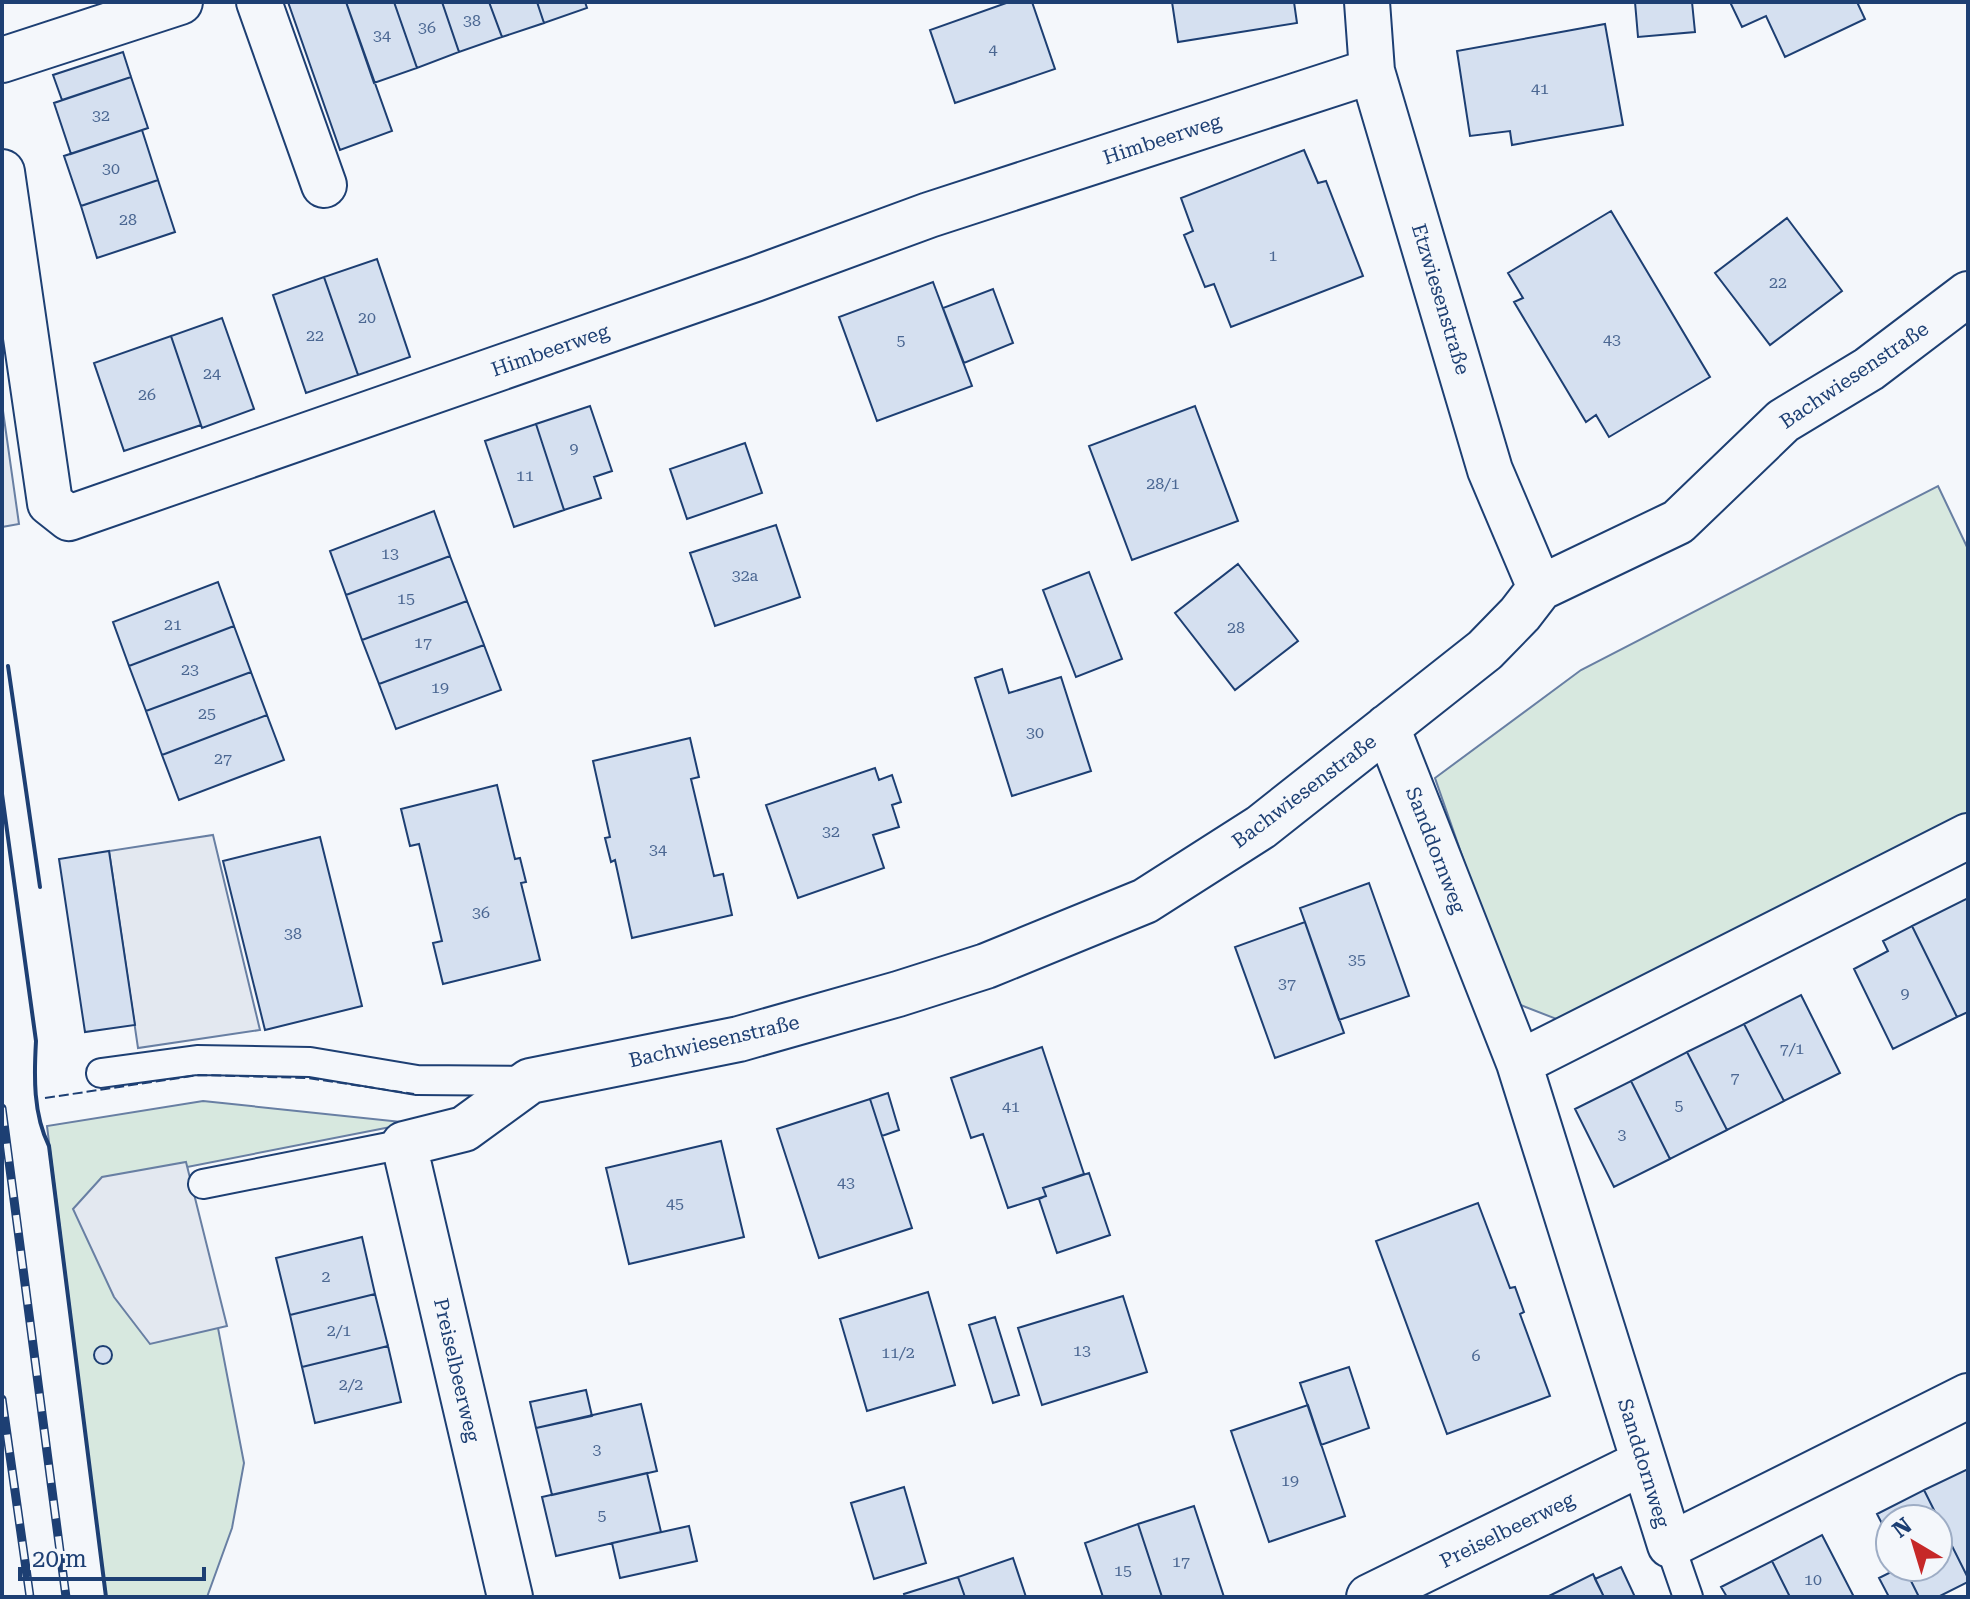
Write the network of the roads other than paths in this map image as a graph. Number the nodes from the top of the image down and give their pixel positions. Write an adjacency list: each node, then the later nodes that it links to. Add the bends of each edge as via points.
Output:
1 (180, 2): 4 (street)
2 (259, 2): 7 (street)
3 (1367, 2): 5 (street, Etzwiesenstraße)
4 (2, 60)
5 (1372, 71): 6 (street, Himbeerweg, via 929,215 69,518 50,503); 9 (street, Etzwiesenstraße, via 1490,470)
6 (2, 172)
7 (324, 185)
8 (1968, 294): 9 (street, Bachwiesenstraße, via 1869,369 1783,421 1678,522)
9 (1540, 588): 10 (street, Bachwiesenstraße, via 1485,650)
10 (1387, 727): 12 (street, Sanddornweg); 14 (street, Bachwiesenstraße, via 1261,827 1131,907 986,966 898,994 739,1039)
11 (1968, 836): 12 (street)
12 (1519, 1063): 18 (street, Sanddornweg)
13 (101, 1073): 14 (lane, Bachwiesenstraße, via 197,1060 268,1061 310,1062 417,1080)
14 (530, 1081): 15 (street, Bachwiesenstraße, via 464,1129)
15 (404, 1144): 16 (lane, Bachwiesenstraße); 20 (street, Preiselbeerweg)
16 (203, 1184)
17 (1968, 1396): 19 (street, Sanddornweg)
18 (1644, 1462): 19 (street, Sanddornweg); 21 (street, Preiselbeerweg)
19 (1670, 1545): 22 (lane)
20 (510, 1597)
21 (1369, 1597)
22 (1688, 1597)

